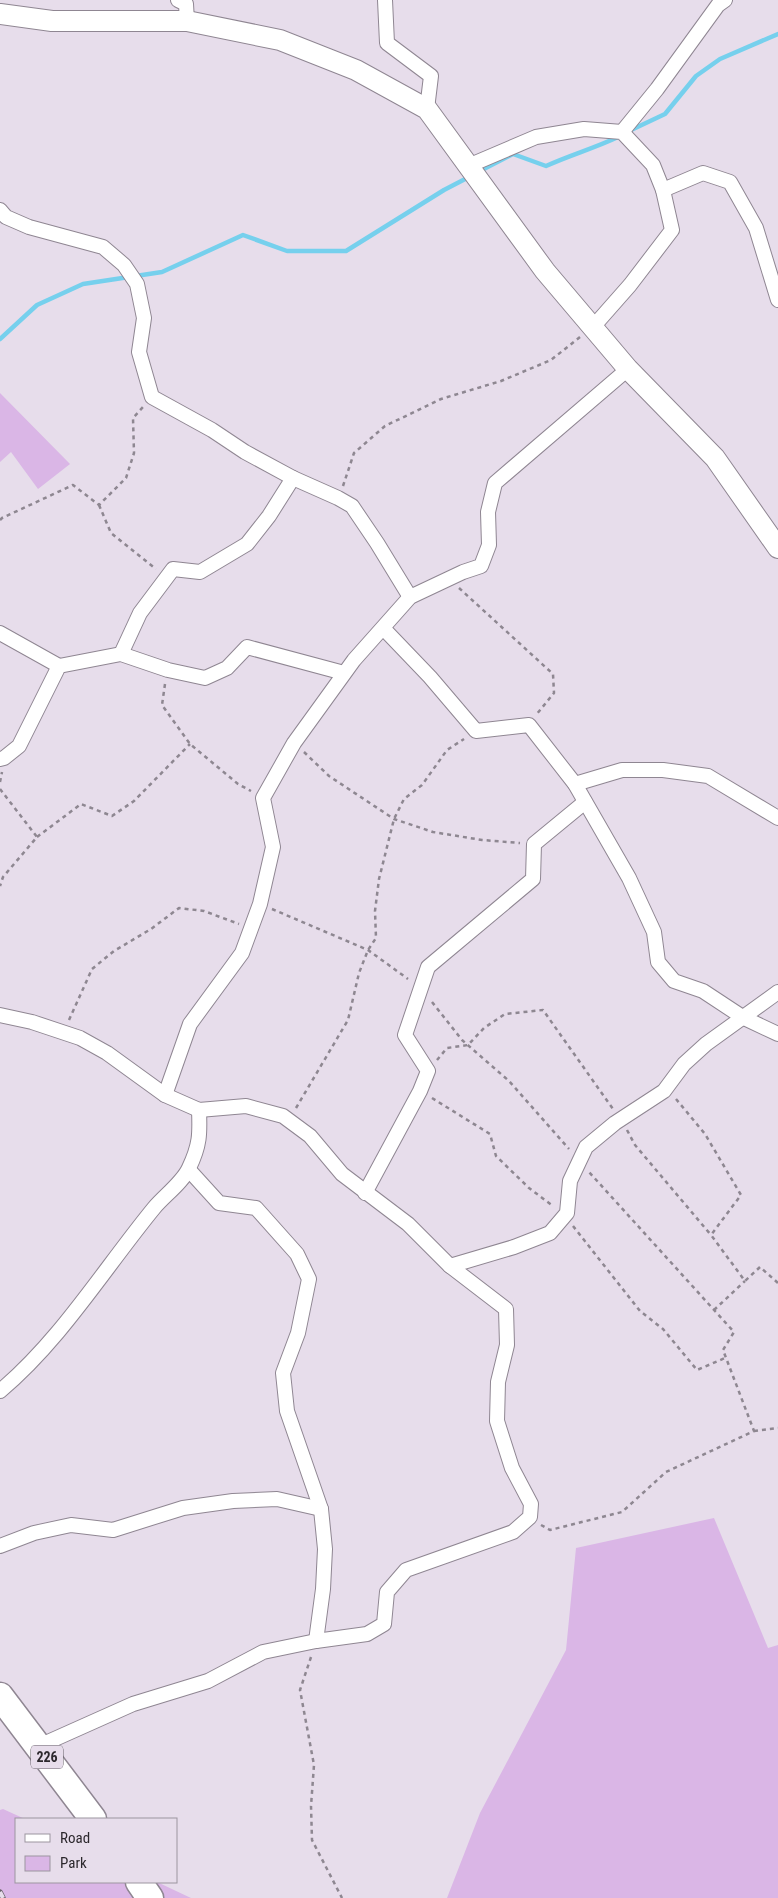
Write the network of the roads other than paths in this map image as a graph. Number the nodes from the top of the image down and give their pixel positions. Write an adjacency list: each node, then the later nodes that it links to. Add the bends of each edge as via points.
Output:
1 (178, 0): 5 (street, via 186,4)
2 (384, 0): 6 (street, via 388,43 431,76)
3 (725, 0): 7 (street)
4 (0, 14): 5 (street, via 52,21)
5 (187, 21): 6 (street, via 280,40 356,70)
6 (427, 110): 8 (street)
7 (622, 132): 8 (street, via 584,129 536,137); 9 (street, via 653,165)
8 (468, 166): 12 (street, via 545,271)
9 (663, 190): 11 (street, via 702,173 730,182 756,228); 12 (street, via 672,230)
10 (0, 210): 14 (street, via 6,217 29,227 103,247 124,265 137,284 144,318 139,352 152,397)
11 (778, 300)
12 (593, 327): 13 (street)
13 (628, 369): 15 (street, via 715,458); 16 (street, via 495,483 488,512 490,545 481,566)
14 (294, 478): 16 (street, via 352,506); 19 (street, via 247,544 200,572 173,569 140,613)
15 (778, 548)
16 (410, 597): 17 (street)
17 (384, 629): 21 (street); 23 (street, via 476,731 528,724)
18 (0, 633): 20 (street)
19 (121, 654): 20 (street); 21 (street, via 205,678 227,668 247,647)
20 (59, 666): 22 (street, via 19,746)
21 (344, 673): 30 (street, via 294,743 263,798 273,847 260,904 242,953 190,1024)
22 (0, 759)
23 (575, 784): 24 (street); 25 (street, via 622,770 663,770 708,776)
24 (585, 802): 28 (street, via 629,878 654,932 658,962 674,982 703,991); 33 (street, via 534,844 533,879 428,967 405,1035 428,1071)
25 (776, 813)
26 (778, 992): 28 (street)
27 (0, 1015): 30 (street, via 80,1038 107,1053)
28 (744, 1018): 29 (street); 34 (street, via 684,1064 666,1089 620,1119 586,1147 570,1181 567,1213 550,1233)
29 (778, 1034)
30 (166, 1096): 31 (street)
31 (200, 1110): 32 (street, via 200,1139); 33 (street, via 246,1106 283,1116 310,1136 342,1174)
32 (188, 1170): 35 (street, via 25,1370); 36 (street, via 219,1203 256,1208 297,1254 309,1279 298,1333 283,1373 287,1411)
33 (365, 1193): 34 (street, via 408,1224)
34 (450, 1266): 38 (street, via 506,1309 507,1345 498,1382 497,1421 512,1468 531,1504 530,1517 513,1532 406,1570 387,1592 384,1624 367,1634)
35 (0, 1391)
36 (321, 1509): 37 (street, via 277,1499 234,1501 183,1508 113,1530 71,1525 34,1533); 38 (street, via 325,1549)
37 (0, 1546)
38 (316, 1641): 40 (street, via 263,1652 208,1681 133,1704)
39 (0, 1696): 40 (highway, 226)
40 (39, 1746): 41 (highway, 226)
41 (92, 1818)
42 (139, 1883): 43 (highway)
43 (150, 1898)

